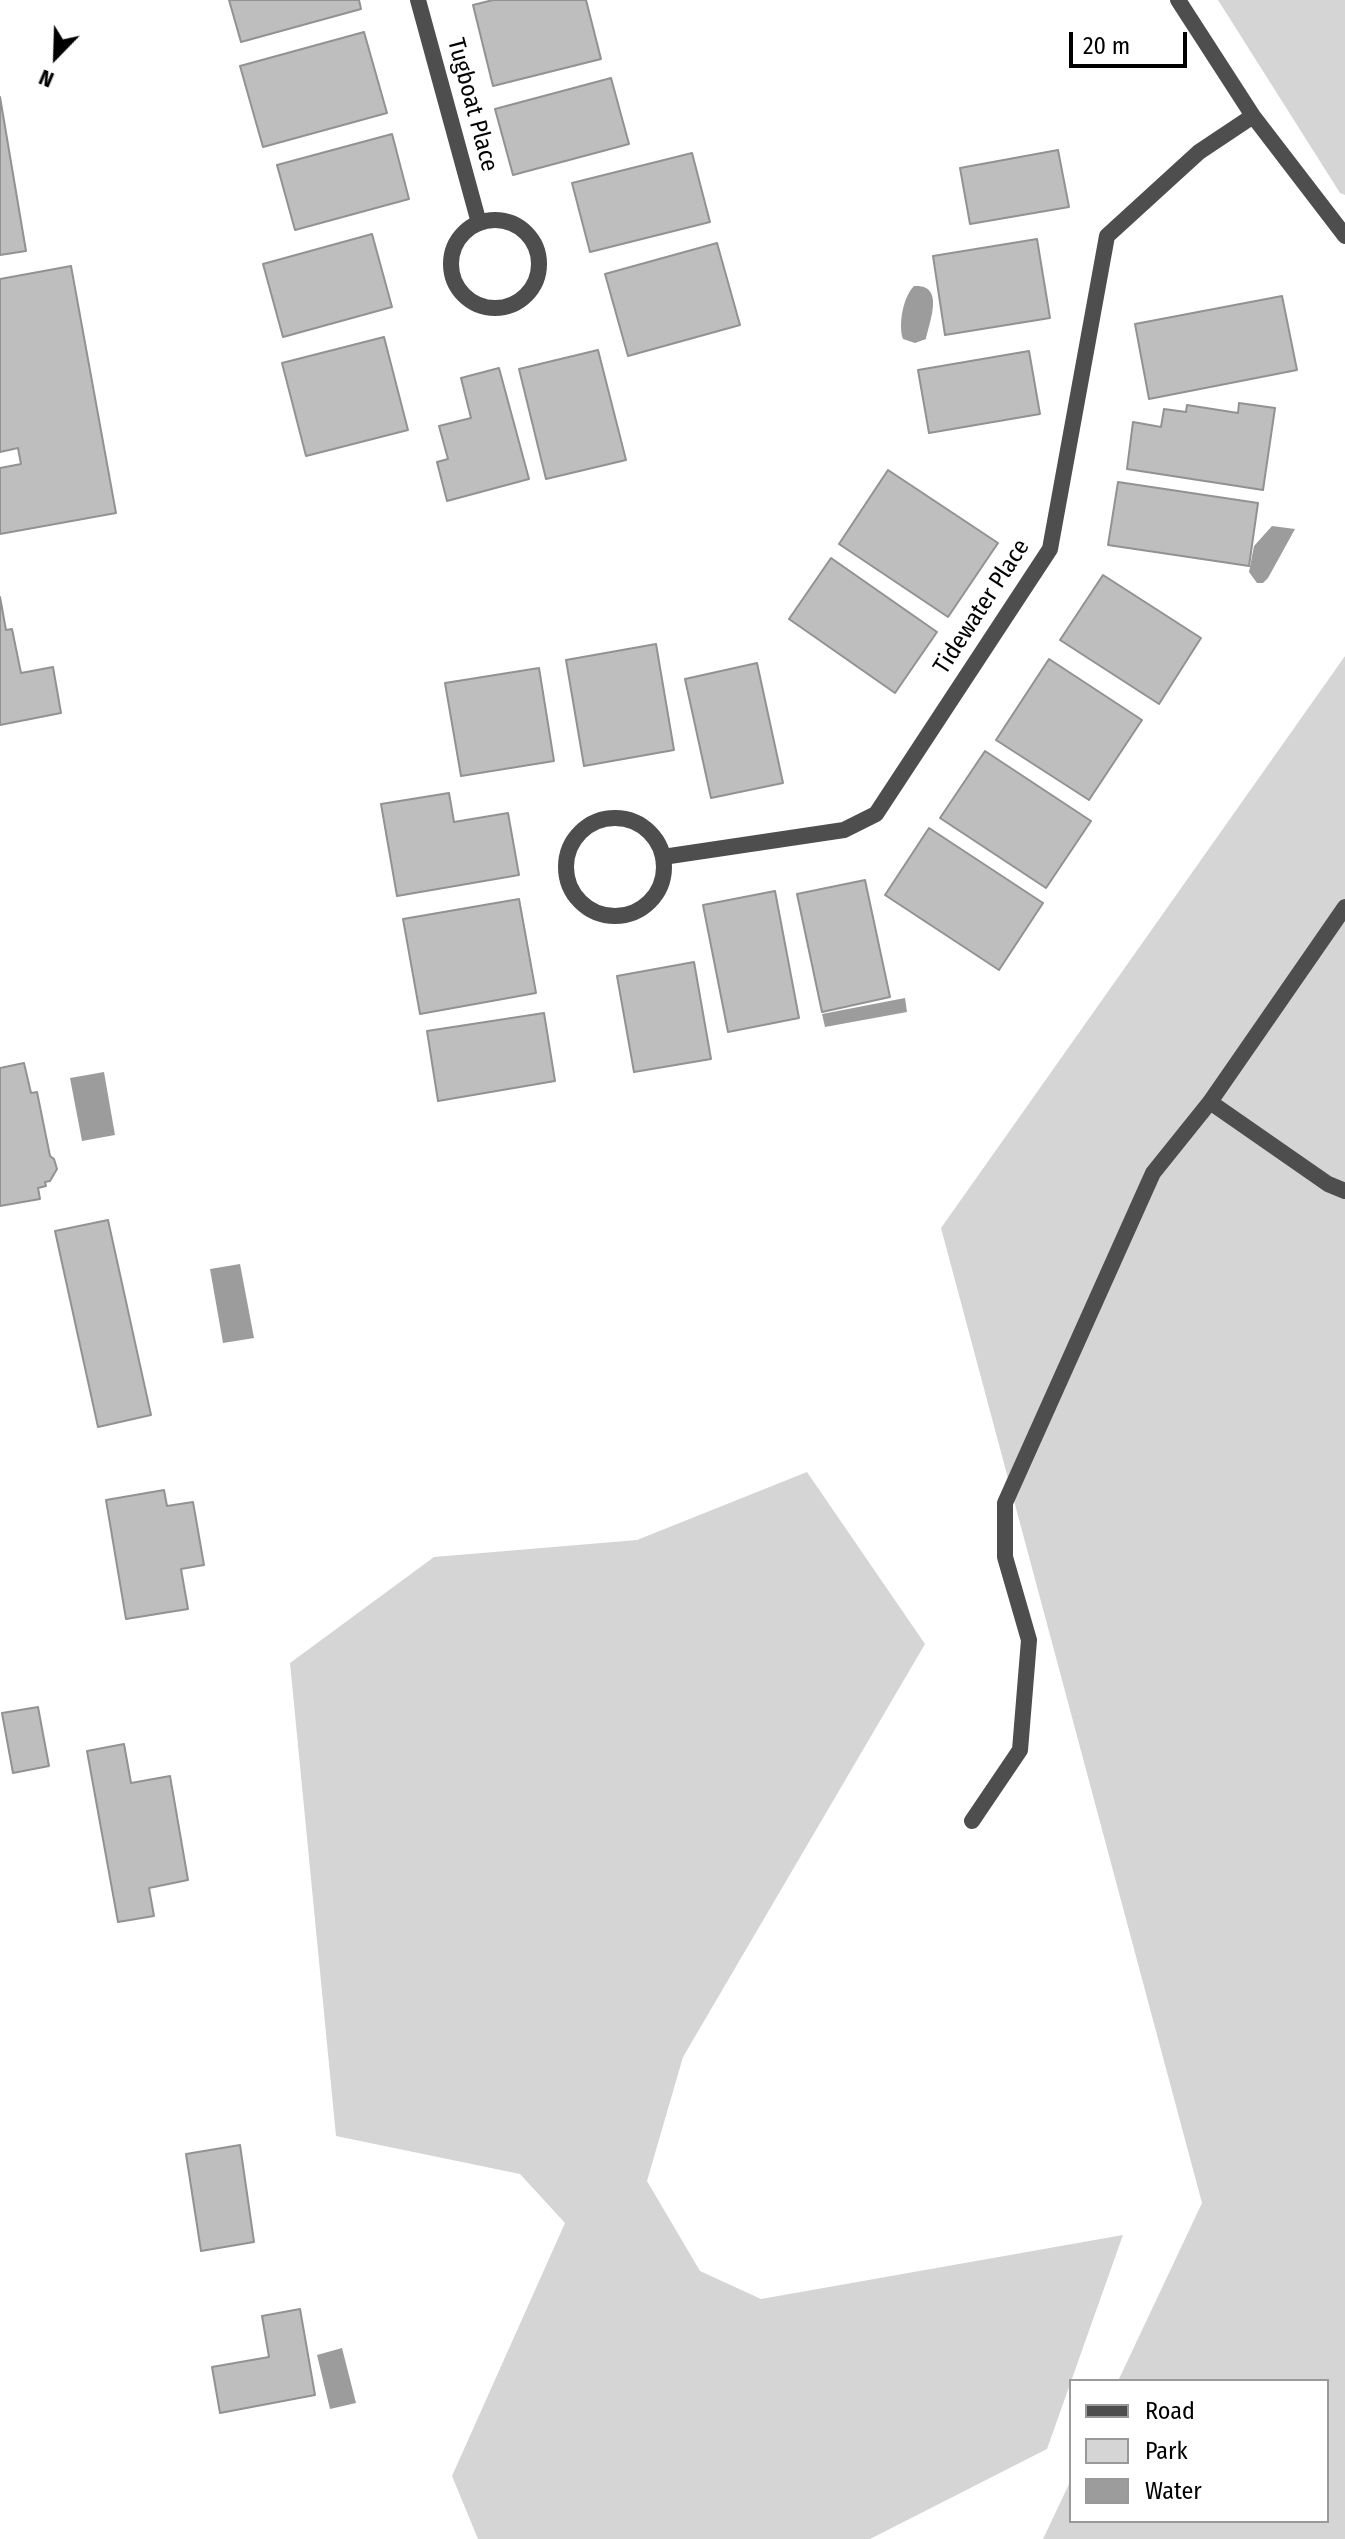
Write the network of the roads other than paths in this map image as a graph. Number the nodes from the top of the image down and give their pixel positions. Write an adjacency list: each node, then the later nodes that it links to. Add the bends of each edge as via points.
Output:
1 (418, 0): 4 (street, Tugboat Place)
2 (1178, 0): 3 (street)
3 (1253, 116): 5 (street); 6 (street, Tidewater Place, via 1199,152 1107,236 1050,549 876,814 844,830)
4 (479, 223): 4 (street, via 457,242 452,256 456,284 477,304 506,307 520,301 537,279 537,250 520,228 493,220)
5 (1345, 236)
6 (663, 857): 6 (street, via 647,830 618,818 587,827 568,853 566,868 577,898 589,909 604,915 629,914 650,902 659,889)
7 (1345, 907): 8 (street)
8 (1210, 1102): 9 (street); 10 (street, via 1153,1173 1005,1503 1005,1557 1029,1640 1020,1750)
9 (1345, 1191)
10 (972, 1821)

